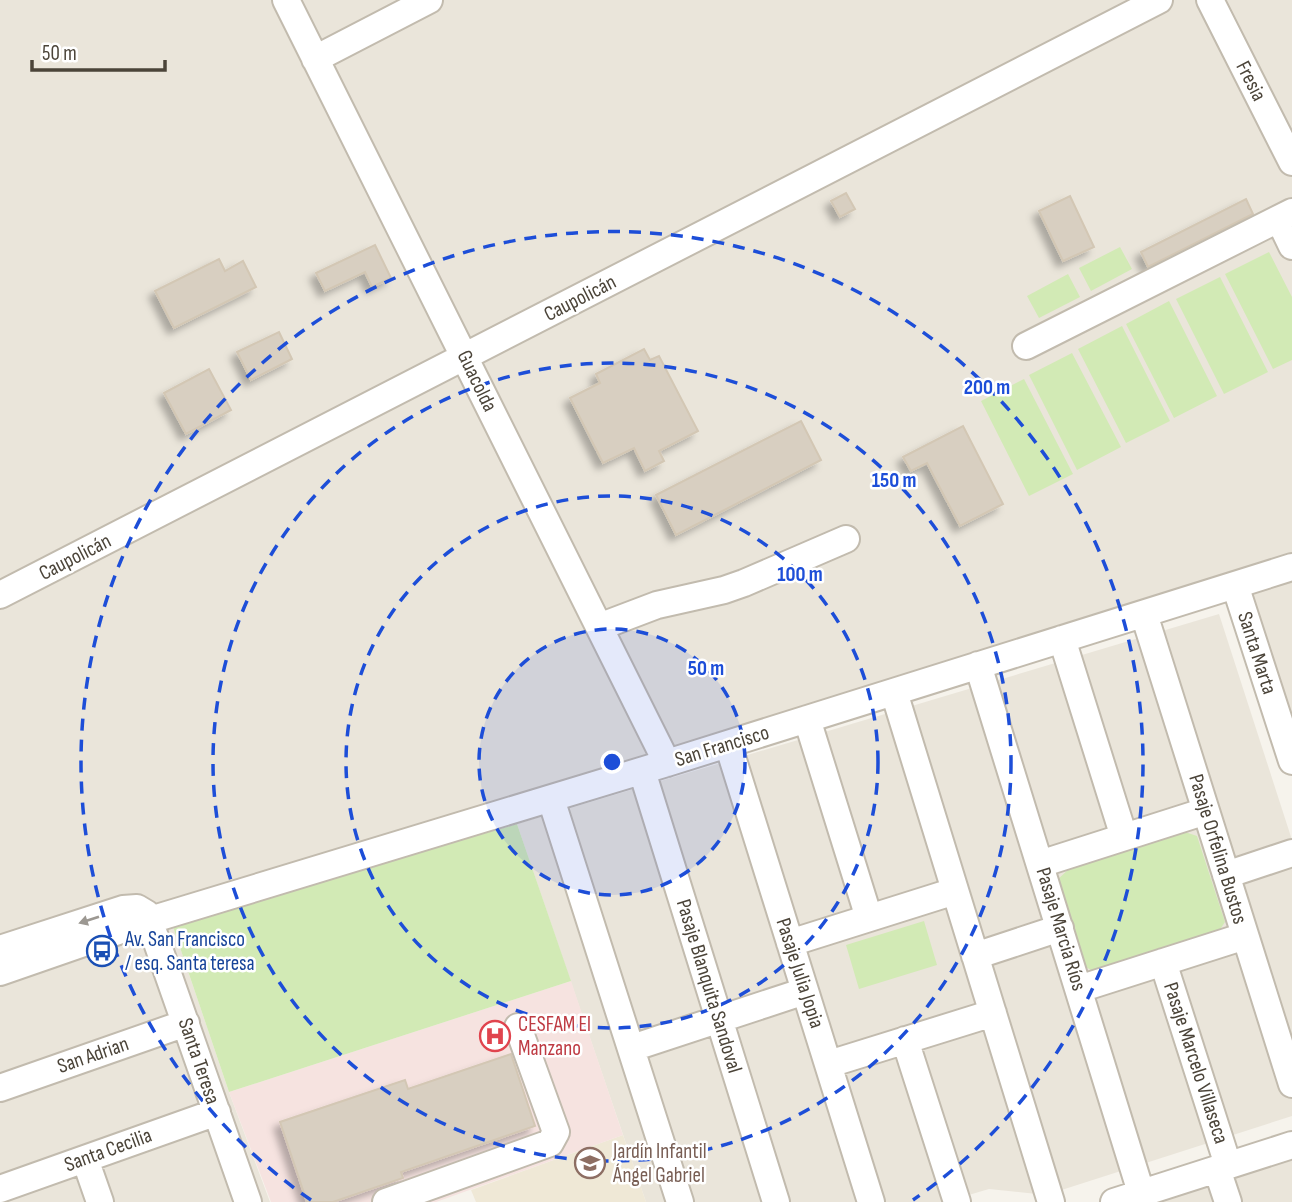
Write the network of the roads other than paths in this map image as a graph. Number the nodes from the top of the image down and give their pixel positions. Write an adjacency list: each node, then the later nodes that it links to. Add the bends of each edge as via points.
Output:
1 (286, 0): 5 (street, Guacolda)
2 (429, 0): 5 (street)
3 (1159, 0): 10 (street, Caupolicán)
4 (1210, 0): 6 (street, Fresia)
5 (315, 59): 10 (street, Guacolda)
6 (1292, 162)
7 (1285, 216): 8 (street); 9 (street)
8 (1292, 246)
9 (1026, 346)
10 (465, 356): 14 (street, Caupolicán); 16 (street, Guacolda)
11 (846, 539): 16 (street, via 744,583 657,605)
12 (1292, 567): 13 (street, San Francisco)
13 (1235, 585): 15 (street, San Francisco); 22 (street, Santa Marta)
14 (0, 595)
15 (1144, 614): 17 (street, San Francisco); 26 (street, Pasaje Orfelina Bustos)
16 (599, 627): 23 (street, Guacolda)
17 (1062, 639): 18 (street, San Francisco); 27 (street)
18 (978, 665): 19 (street, San Francisco); 29 (street, Pasaje Marcia Ríos)
19 (894, 692): 20 (street, San Francisco); 31 (street)
20 (807, 719): 21 (street, San Francisco); 32 (street)
21 (728, 744): 23 (street, San Francisco); 36 (street, Pasaje Julia Jopia)
22 (1292, 761)
23 (667, 763): 24 (street, San Francisco)
24 (642, 771): 25 (street, San Francisco); 44 (street, Pasaje Blanquita Sandoval)
25 (551, 799): 33 (street, San Francisco); 48 (street)
26 (1206, 811): 27 (street); 30 (street, Pasaje Orfelina Bustos)
27 (1125, 837): 29 (street)
28 (1292, 853): 30 (street)
29 (1040, 864): 34 (street, Pasaje Marcia Ríos)
30 (1226, 875): 35 (street, Pasaje Orfelina Bustos)
31 (955, 891): 32 (street); 38 (street)
32 (869, 918): 36 (street)
33 (150, 920): 37 (street, one-way to 37, via 143,910 131,908); 40 (street, San Francisco); 45 (street, Santa Teresa)
34 (1060, 928): 38 (street); 41 (street, Pasaje Marcia Ríos)
35 (1245, 936): 39 (street); 50 (street, Pasaje Orfelina Bustos)
36 (790, 943): 42 (street, Pasaje Julia Jopia)
37 (0, 949)
38 (975, 956): 43 (street)
39 (1163, 962): 41 (street); 55 (street, Pasaje Marcelo Villaseca)
40 (0, 972)
41 (1079, 989): 57 (street, Pasaje Marcia Ríos)
42 (805, 991): 44 (street); 49 (street, Pasaje Julia Jopia)
43 (993, 1013): 47 (street); 65 (street)
44 (719, 1019): 48 (street); 62 (street, Pasaje Blanquita Sandoval)
45 (186, 1023): 51 (street, San Adrian); 52 (street, Santa Teresa)
46 (518, 1027): 60 (street, via 555,1138)
47 (905, 1041): 49 (street); 64 (street)
48 (632, 1048): 61 (street)
49 (829, 1064): 63 (street, Pasaje Julia Jopia)
50 (1292, 1084)
51 (0, 1088)
52 (217, 1112): 54 (street, Santa Cecilia); 59 (street, Santa Teresa)
53 (1292, 1145): 55 (street)
54 (85, 1159): 56 (street, Santa Cecilia); 58 (street)
55 (1223, 1167): 57 (street); 67 (street, Pasaje Marcelo Villaseca)
56 (0, 1189)
57 (1143, 1198): 66 (street)
58 (100, 1202)
59 (248, 1202)
60 (386, 1202)
61 (680, 1202)
62 (776, 1202)
63 (871, 1202)
64 (957, 1202)
65 (1051, 1202)
66 (1114, 1202)
67 (1228, 1202)

